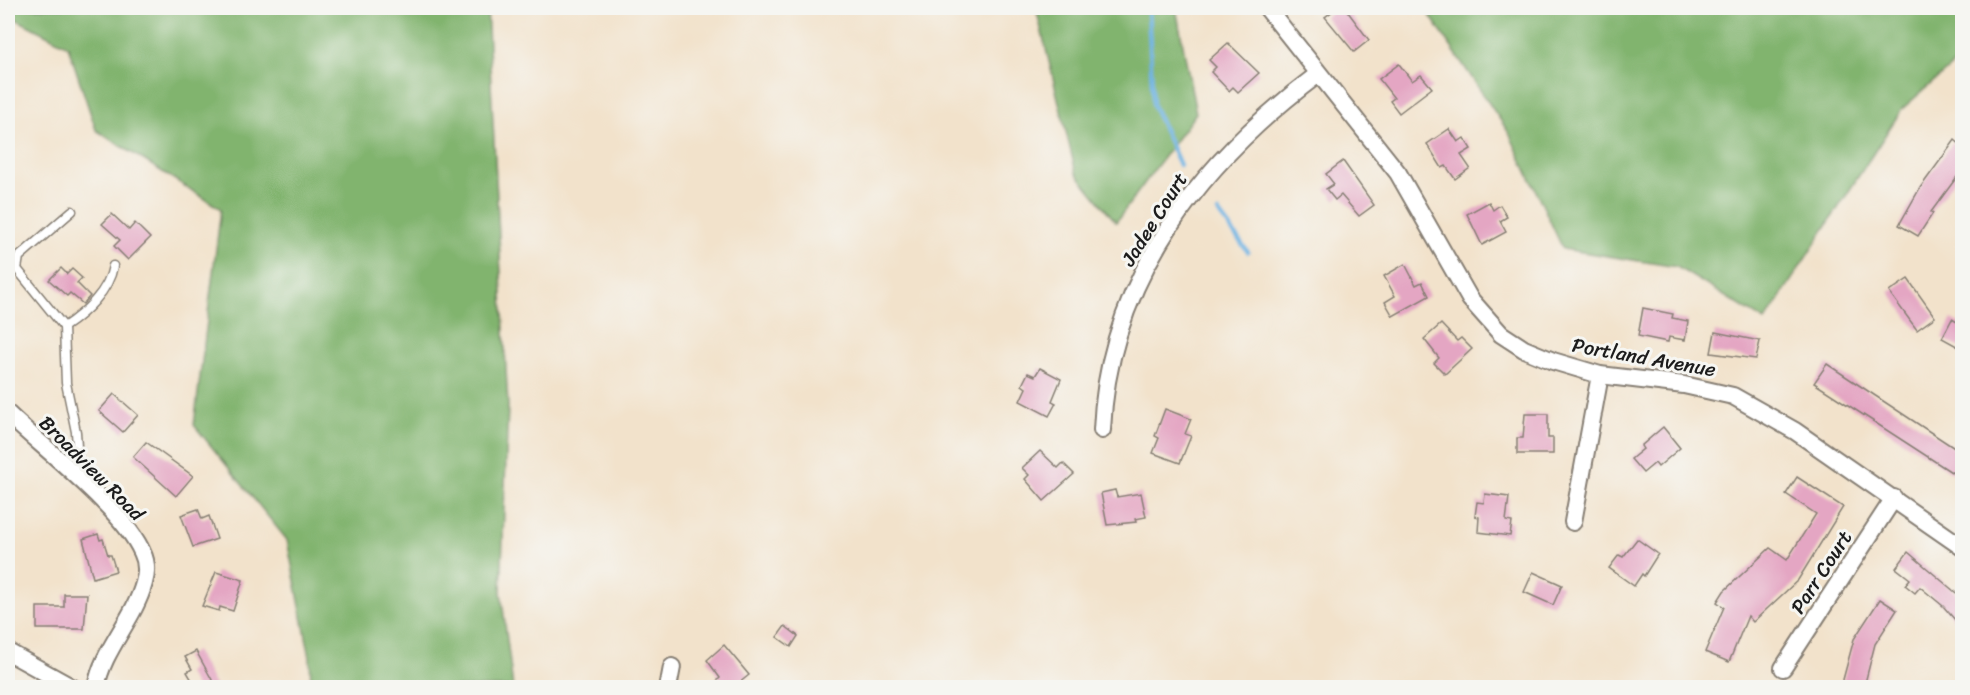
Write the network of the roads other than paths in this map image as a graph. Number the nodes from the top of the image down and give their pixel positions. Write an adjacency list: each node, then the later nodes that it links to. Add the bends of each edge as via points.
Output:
1 (1267, 8): 2 (street, Portland Avenue)
2 (1317, 75): 7 (street, Portland Avenue, via 1398,173 1451,270 1488,322 1524,350); 9 (street, Jadee Court, via 1231,148 1185,202 1161,239 1135,289 1123,325 1103,397)
3 (72, 211): 5 (lane, via 19,257)
4 (113, 266): 6 (lane, via 102,291)
5 (12, 270): 6 (lane)
6 (64, 327): 10 (lane, via 66,383)
7 (1600, 375): 11 (street, Portland Avenue, via 1683,385 1733,396 1774,417); 12 (street)
8 (8, 414): 10 (street, Broadview Road)
9 (1102, 430)
10 (80, 481): 18 (street, Broadview Road, via 126,529 142,550 146,563 145,582 136,607 100,671)
11 (1894, 498): 13 (street, Portland Avenue); 16 (street, Parr Court)
12 (1573, 522)
13 (1962, 547)
14 (8, 652): 17 (street)
15 (672, 667): 19 (street)
16 (1783, 668)
17 (73, 687)
18 (96, 687)
19 (668, 687)

